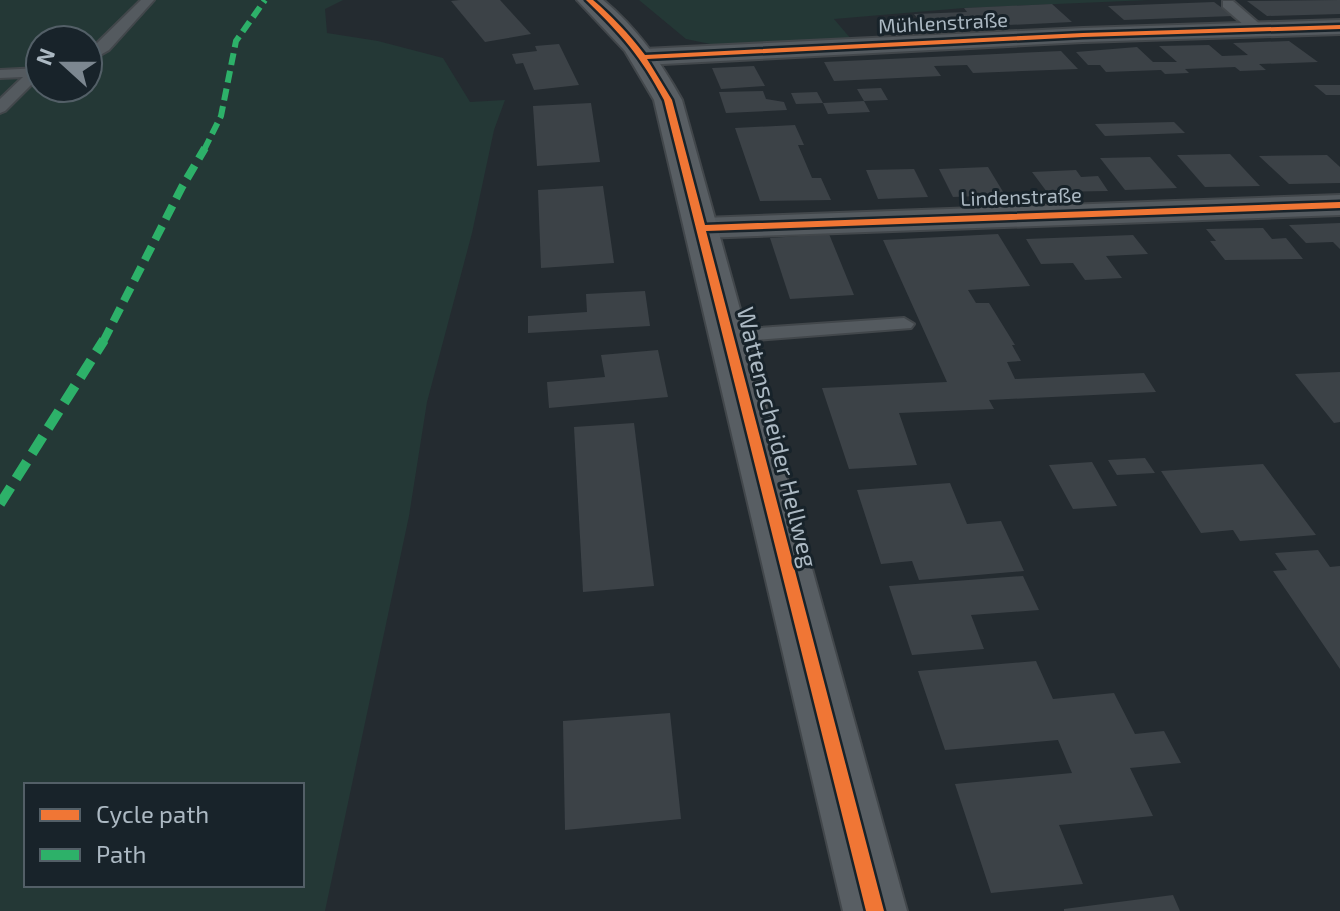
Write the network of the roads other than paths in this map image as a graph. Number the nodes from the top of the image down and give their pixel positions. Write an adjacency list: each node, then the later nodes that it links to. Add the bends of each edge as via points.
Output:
1 (148, 0): 6 (lane)
2 (589, 0): 7 (main road, Wattenscheider Hellweg)
3 (1228, 4): 4 (lane)
4 (1257, 29): 5 (street, Mühlenstraße, via 1300,28); 7 (street, Mühlenstraße)
5 (1335, 38)
6 (104, 47)
7 (644, 57): 13 (main road, Wattenscheider Hellweg, via 668,100)
8 (24, 73): 9 (lane)
9 (0, 74)
10 (24, 85): 11 (lane)
11 (0, 108)
12 (1340, 205): 13 (street, Lindenstraße)
13 (702, 228): 15 (main road, Wattenscheider Hellweg)
14 (904, 324): 15 (lane)
15 (730, 336): 16 (main road, Wattenscheider Hellweg)
16 (875, 911)

